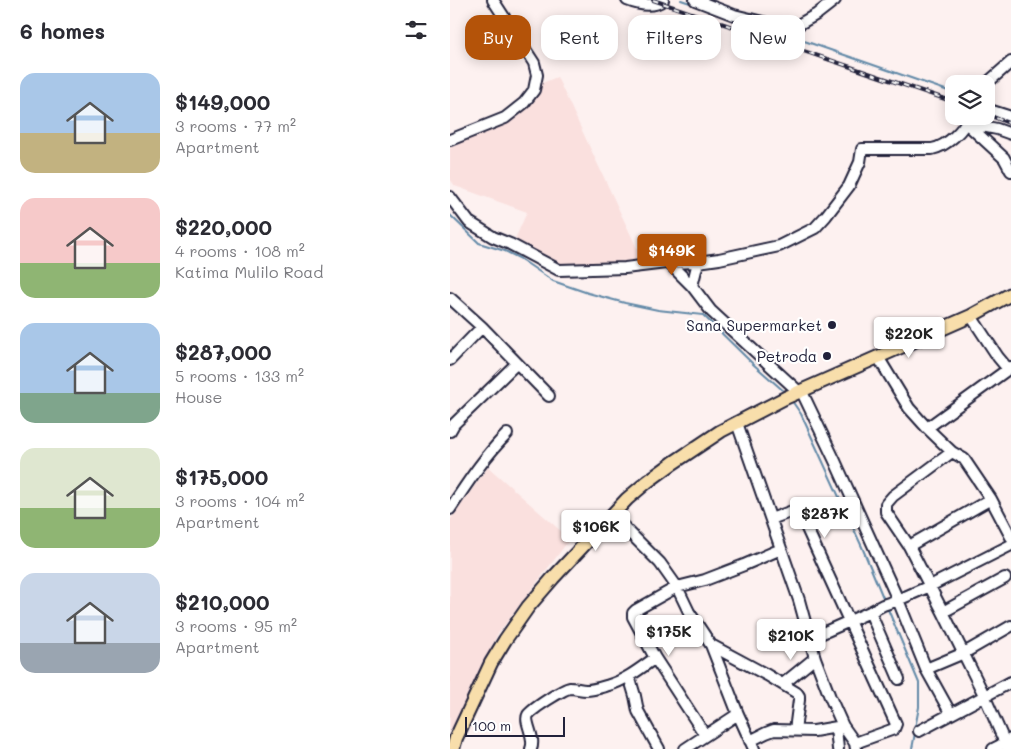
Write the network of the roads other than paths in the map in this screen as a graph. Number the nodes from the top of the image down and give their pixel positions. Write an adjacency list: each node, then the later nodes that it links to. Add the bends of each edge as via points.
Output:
1 (493, 0): 14 (street, via 534,63 537,75 534,90 506,118)
2 (627, 0): 3 (street, via 652,5)
3 (663, 0)
4 (695, 0): 5 (street, via 734,15 767,23 798,25)
5 (835, 0)
6 (1011, 62): 7 (street)
7 (995, 76)
8 (995, 112): 9 (street)
9 (1011, 117)
10 (964, 125): 17 (street, via 948,143 932,149 862,150 849,186 814,228 780,246)
11 (973, 125): 15 (street)
12 (984, 125): 13 (street)
13 (1011, 134)
14 (450, 140)
15 (1011, 170)
16 (450, 197): 18 (street, via 469,222 559,270)
17 (698, 262): 18 (street); 19 (street)
18 (669, 263): 19 (street)
19 (692, 286): 28 (street, via 711,312)
20 (1011, 294): 22 (main road)
21 (450, 298): 23 (street)
22 (971, 316): 24 (main road); 27 (street, via 998,358)
23 (482, 327): 25 (street); 26 (street)
24 (878, 357): 28 (main road); 31 (street, via 909,408)
25 (450, 360)
26 (517, 363): 29 (street); 32 (street)
27 (1009, 368): 31 (street)
28 (794, 393): 30 (main road); 46 (street, via 835,461)
29 (549, 396)
30 (737, 422): 37 (main road, via 673,463); 38 (street)
31 (927, 428): 34 (street)
32 (450, 430)
33 (507, 434): 36 (street, via 491,450)
34 (952, 452): 35 (street, via 964,459); 41 (street, via 886,504 886,512)
35 (991, 499): 39 (street); 41 (street)
36 (450, 509)
37 (612, 515): 45 (street, via 660,564); 71 (main road, via 528,607 505,640)
38 (771, 519): 42 (street); 49 (street, via 799,511)
39 (1011, 537)
40 (1011, 545): 44 (street)
41 (909, 546): 44 (street)
42 (781, 549): 45 (street, via 705,580); 51 (street)
43 (1005, 578): 48 (street)
44 (930, 586): 46 (street); 48 (street)
45 (677, 587): 52 (street); 54 (street, via 633,613)
46 (892, 602): 47 (street); 56 (street)
47 (870, 612): 49 (street); 58 (street)
48 (943, 612): 53 (street)
49 (849, 621): 51 (street); 70 (street, via 896,724 894,729)
50 (1011, 626): 53 (street)
51 (809, 639): 55 (street)
52 (711, 645): 60 (street); 62 (street)
53 (964, 653): 56 (street); 61 (street)
54 (655, 658): 57 (street); 67 (street)
55 (815, 658): 60 (street); 64 (street)
56 (926, 669): 63 (street)
57 (629, 676): 72 (street, via 602,687 586,690 569,688 533,711 527,719 533,745); 73 (street, via 638,711)
58 (899, 679)
59 (1011, 682): 61 (street)
60 (783, 684): 65 (street, via 800,696)
61 (984, 696): 63 (street); 68 (street)
62 (738, 714): 67 (street); 69 (street)
63 (951, 714): 66 (street)
64 (840, 727): 65 (street); 70 (street); 75 (street)
65 (795, 730): 69 (street, via 774,730)
66 (919, 731)
67 (705, 735): 74 (street)
68 (1008, 744): 76 (street)
69 (752, 745)
70 (855, 746)
71 (451, 749)
72 (531, 749)
73 (659, 749)
74 (685, 749)
75 (838, 749)
76 (993, 749)

